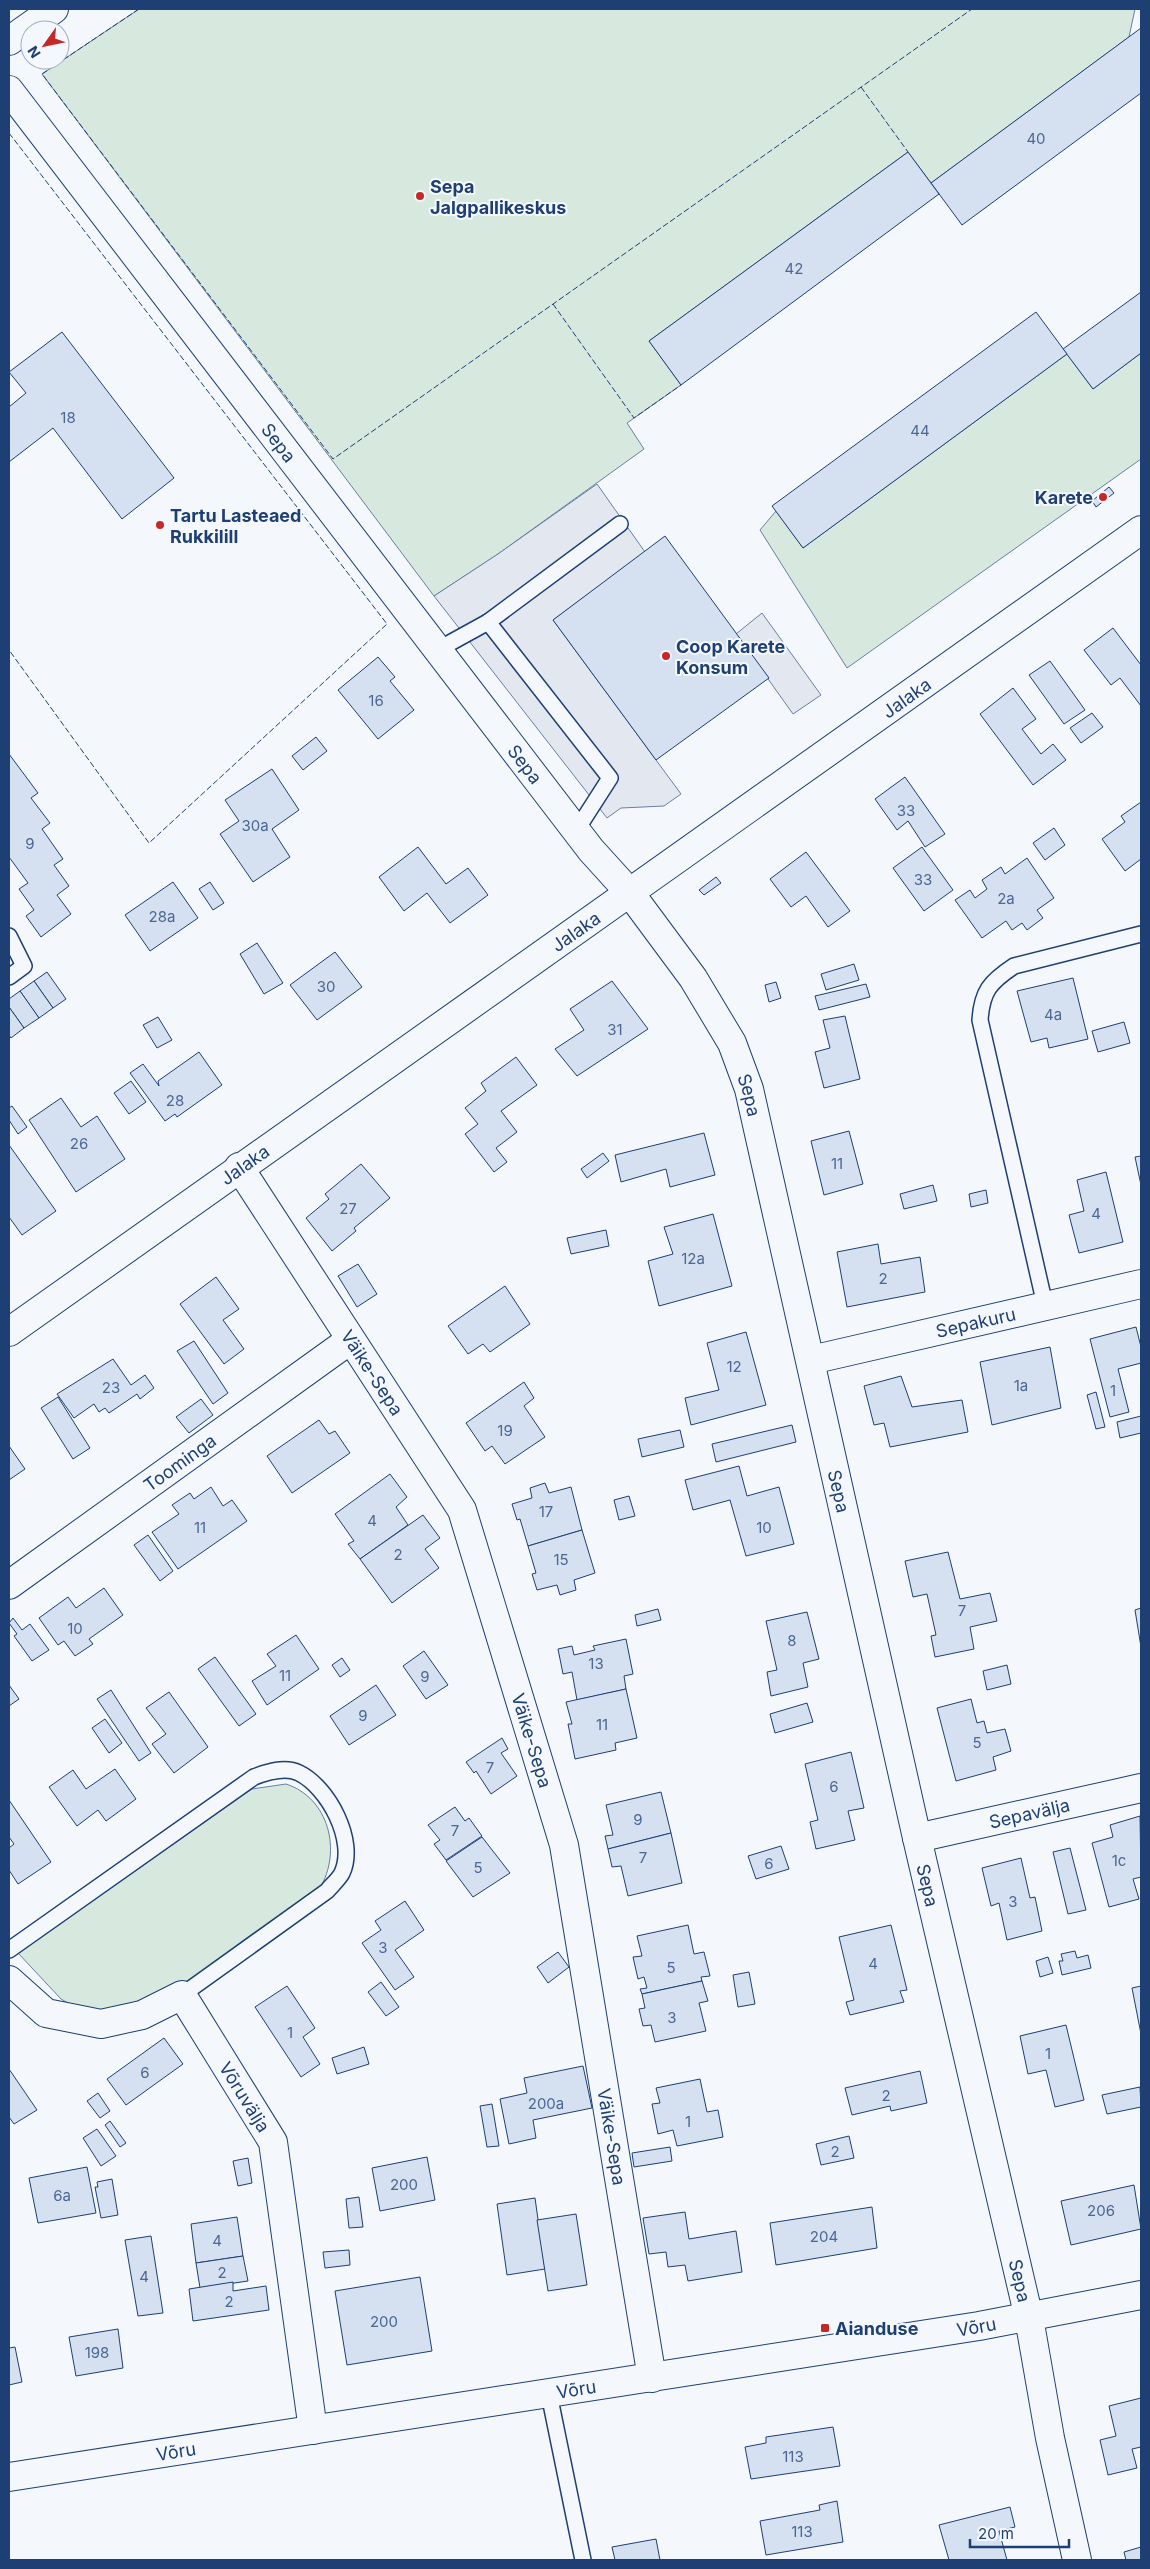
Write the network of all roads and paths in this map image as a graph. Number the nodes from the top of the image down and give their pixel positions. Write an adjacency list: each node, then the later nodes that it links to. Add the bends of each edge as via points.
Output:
1 (54, 9): 2 (street)
2 (9, 41)
3 (9, 90): 7 (street, Sepa)
4 (620, 524): 6 (lane)
5 (1141, 530): 9 (street, Jalaka)
6 (488, 622): 7 (lane); 8 (lane, via 610,778)
7 (439, 649): 8 (street, Sepa)
8 (576, 831): 9 (street, Sepa)
9 (630, 893): 13 (street, Jalaka); 18 (street, Sepa, via 694,978 732,1043 750,1089)
10 (1141, 934): 15 (lane, via 1014,966 987,988 981,1000 980,1020)
11 (9, 936): 12 (lane, via 24,966)
12 (9, 977)
13 (239, 1167): 16 (street, Jalaka); 17 (street, Väike-Sepa)
14 (1141, 1284): 15 (street, Sepakuru)
15 (1045, 1305): 18 (street, Sepakuru)
16 (9, 1332)
17 (350, 1340): 19 (street, Toominga); 27 (street, Väike-Sepa, via 462,1510 564,1845)
18 (811, 1360): 21 (street, Sepa)
19 (9, 1585)
20 (1141, 1788): 21 (street, Sepavälja)
21 (917, 1838): 26 (street, Sepa)
22 (9, 1950): 24 (lane, via 254,1776 274,1770 298,1772 317,1785 332,1805 341,1827 345,1850 342,1872 327,1890)
23 (9, 1980): 24 (street, via 46,2013 101,2024 142,2015)
24 (182, 1995): 29 (street, Võruvälja, via 273,2142)
25 (1141, 2295): 26 (street, Võru)
26 (1029, 2318): 27 (street, Võru); 32 (street, via 1050,2438)
27 (652, 2378): 28 (street, Võru)
28 (549, 2394): 29 (street, Võru); 31 (lane)
29 (313, 2430): 30 (street, Võru)
30 (9, 2477)
31 (583, 2560)
32 (1077, 2560)

